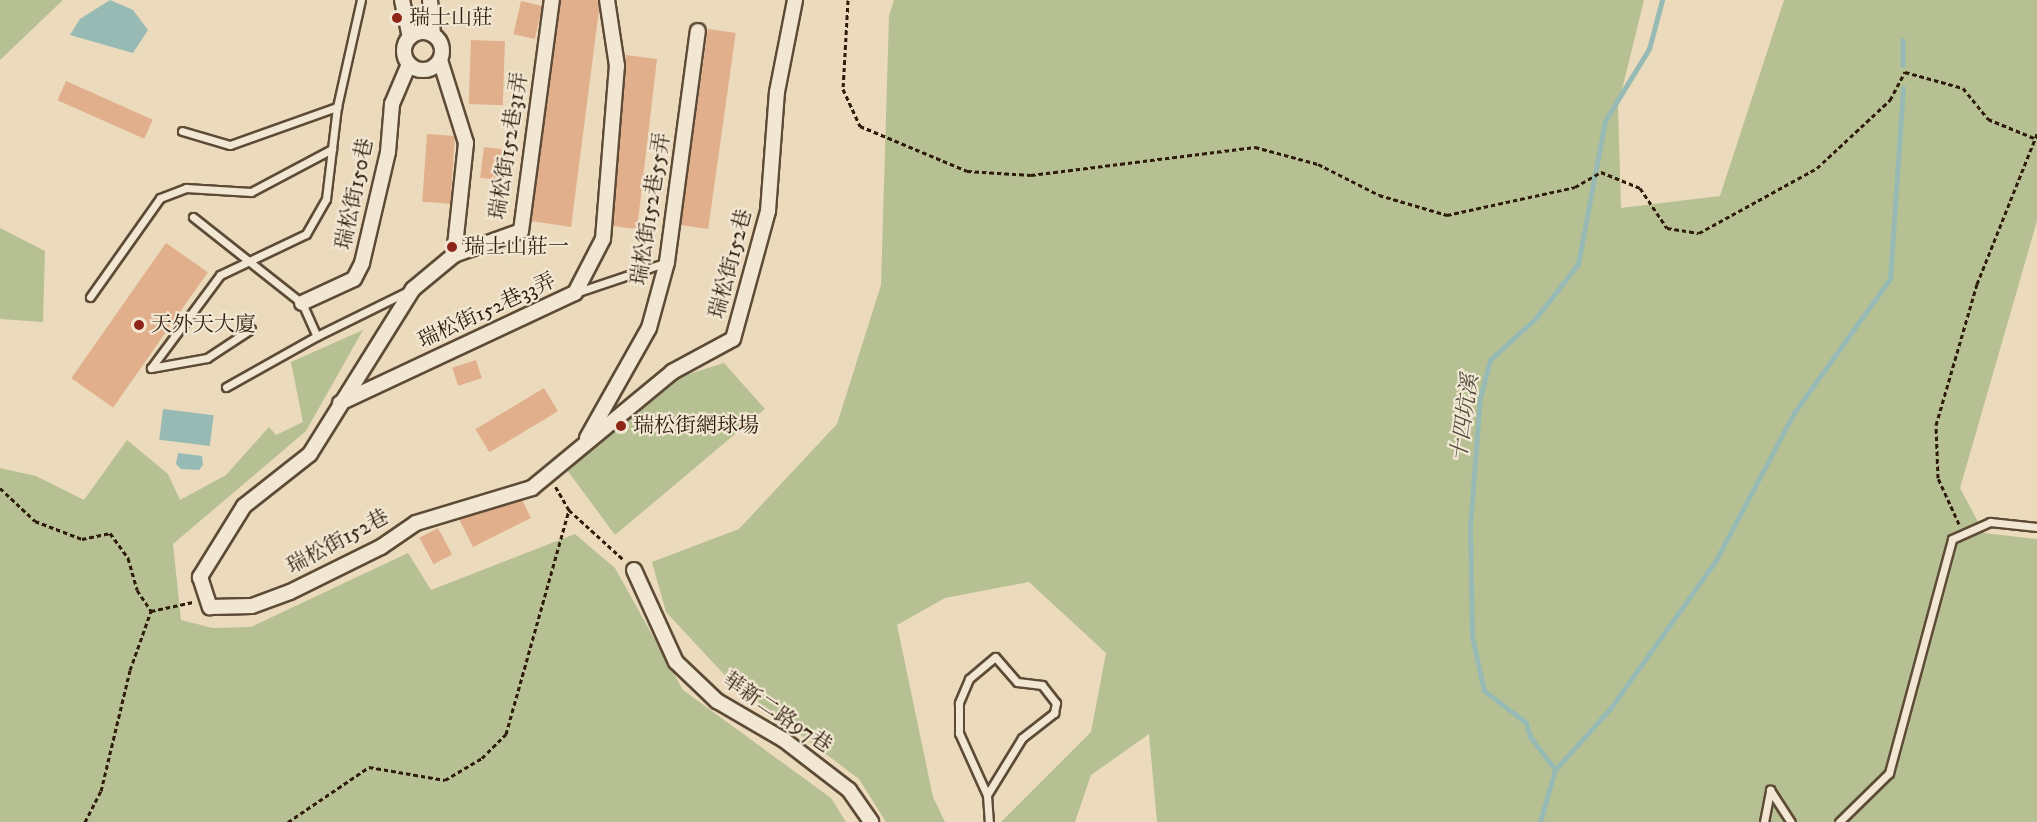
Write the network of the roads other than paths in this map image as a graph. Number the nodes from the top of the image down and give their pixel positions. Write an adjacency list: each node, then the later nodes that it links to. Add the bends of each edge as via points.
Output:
1 (361, 0): 12 (lane)
2 (402, 0): 9 (street)
3 (430, 0): 8 (street)
4 (552, 0): 16 (street, 瑞松街152巷31弄, via 521,231)
5 (607, 0): 20 (street, 瑞松街152巷33弄, via 617,66 603,239)
6 (795, 0): 27 (street, 瑞松街152巷, via 777,92 768,211 733,339 672,372)
7 (698, 31): 18 (street, 瑞松街152巷55弄)
8 (433, 34): 9 (street); 10 (street, via 441,43)
9 (410, 37): 11 (street, via 404,47)
10 (440, 60): 11 (street, via 426,69); 16 (street, via 466,143)
11 (409, 63): 22 (street, 瑞松街150巷, via 392,104 388,152 362,263 354,279)
12 (337, 107): 13 (lane, via 230,145); 14 (lane)
13 (182, 131)
14 (332, 150): 17 (lane, via 326,200 306,234); 21 (lane, via 251,192 186,188 160,198)
15 (193, 217): 17 (lane)
16 (453, 255): 19 (street)
17 (243, 261): 22 (lane); 23 (lane, via 220,275 151,368 207,358)
18 (667, 262): 20 (lane); 27 (street, 瑞松街152巷55弄, via 649,328)
19 (413, 289): 24 (lane); 26 (street)
20 (575, 293): 26 (street, 瑞松街152巷33弄)
21 (90, 297)
22 (302, 303): 24 (lane)
23 (251, 328)
24 (316, 336): 25 (lane)
25 (226, 387)
26 (340, 403): 27 (street, 瑞松街152巷, via 310,454 244,507 200,577 210,607 252,606 290,592 381,547 416,523 532,488)
27 (581, 448)
28 (2037, 527): 35 (lane, via 1990,522 1952,539 1889,773)
29 (634, 570): 31 (street, 華新二路97巷, via 676,662 717,701 784,740 849,790)
30 (987, 795): 30 (lane, via 959,733 959,703 969,679 995,657 1017,682 1042,685 1056,703 1054,713 1022,738); 32 (lane)
31 (871, 822)
32 (989, 822)
33 (1764, 822): 34 (lane, via 1770,790)
34 (1791, 822)
35 (1839, 822)

